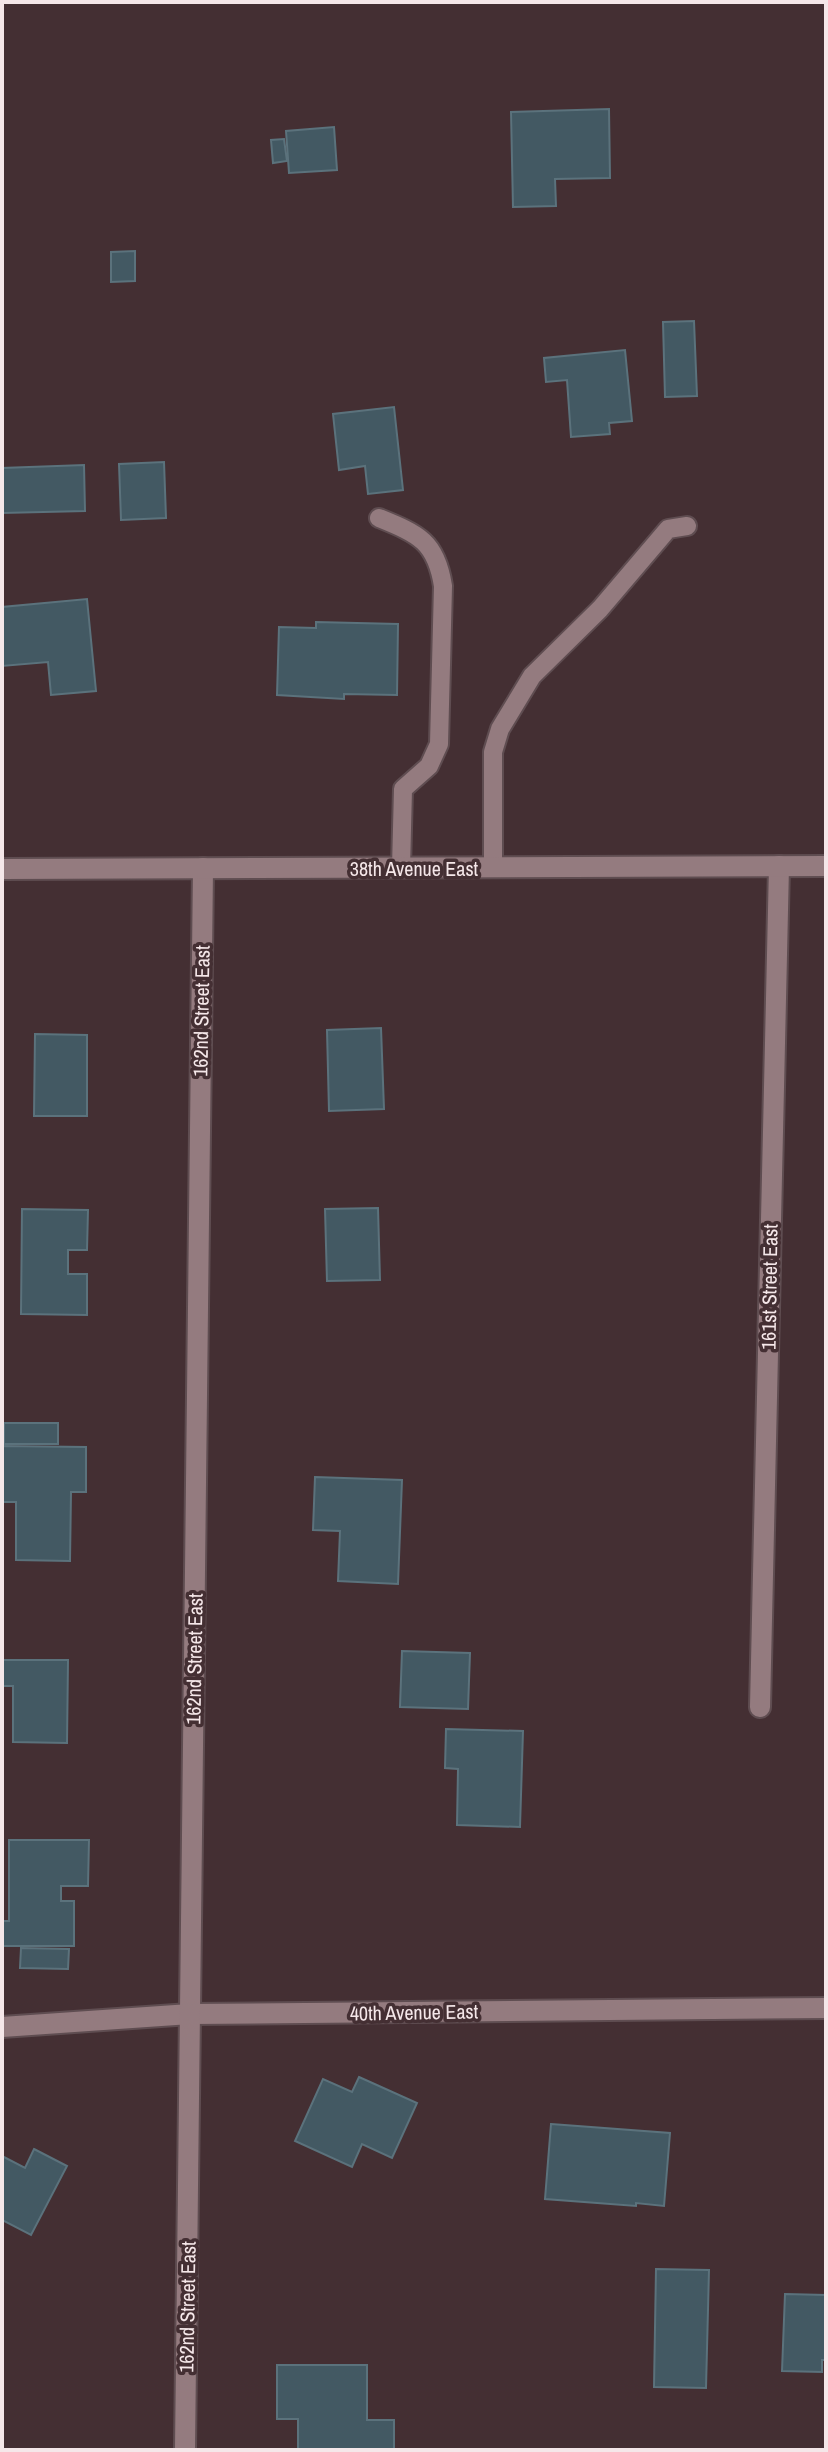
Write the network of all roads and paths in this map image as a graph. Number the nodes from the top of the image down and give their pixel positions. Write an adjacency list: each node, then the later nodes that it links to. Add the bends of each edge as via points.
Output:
1 (379, 518): 6 (lane, via 426,540 440,564 443,586 439,744 429,766 403,789)
2 (687, 526): 7 (lane, via 668,529 600,609 532,676 500,729 493,752)
3 (779, 866): 4 (street, 38th Avenue East); 7 (street, 38th Avenue East); 9 (street, 161st Street East)
4 (826, 866)
5 (203, 868): 6 (street, 38th Avenue East); 8 (street, 38th Avenue East); 11 (street, 162nd Street East)
6 (401, 868): 7 (street, 38th Avenue East)
7 (493, 868)
8 (2, 869)
9 (760, 1707)
10 (826, 2008): 11 (street, 40th Avenue East)
11 (190, 2014): 12 (street, 40th Avenue East); 13 (street, 162nd Street East)
12 (2, 2027)
13 (185, 2450)

